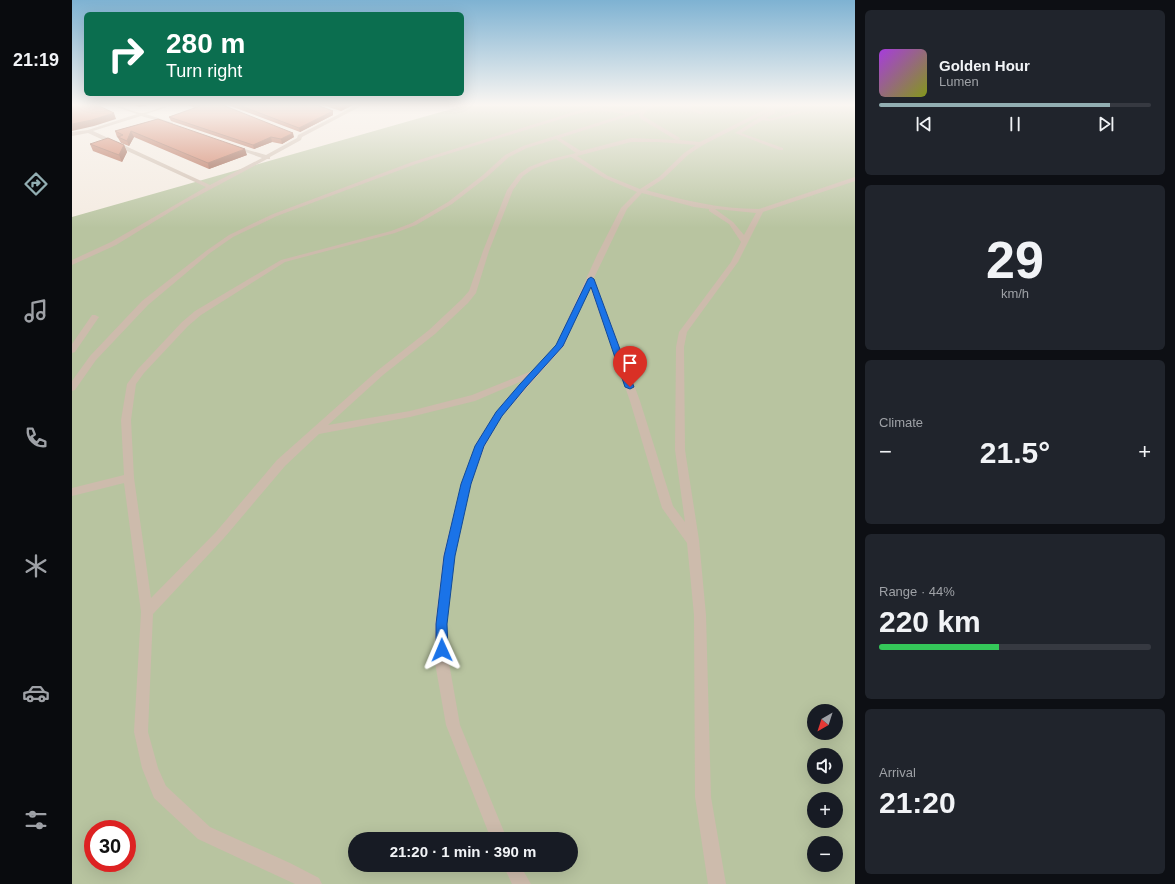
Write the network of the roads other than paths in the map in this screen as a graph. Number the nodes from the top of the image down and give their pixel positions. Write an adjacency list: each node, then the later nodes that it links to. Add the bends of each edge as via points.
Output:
1 (122, 145): 14 (street)
2 (231, 145): 12 (street)
3 (289, 145): 12 (street)
4 (471, 145): 24 (street, via 414,163 311,201 232,236 145,303 93,358)
5 (531, 145): 26 (street, via 507,156 450,203 414,224 394,232 283,261 198,313 160,350 132,384 126,420)
6 (566, 145): 11 (street)
7 (609, 145): 11 (street)
8 (699, 145): 15 (street, via 661,178)
9 (769, 145): 10 (street)
10 (781, 149)
11 (576, 154): 15 (street, via 606,177); 25 (street, via 531,168 517,179 500,213 473,291 432,332 380,373)
12 (268, 158): 14 (street)
13 (855, 178): 17 (street)
14 (211, 187): 19 (street)
15 (641, 191): 16 (street); 20 (street, via 624,208)
16 (703, 206): 17 (street, via 743,211); 18 (street, via 726,219 742,235)
17 (760, 210): 18 (street)
18 (744, 242): 28 (street, via 734,262 689,322 681,342 680,450)
19 (72, 263)
20 (591, 279): 23 (street, via 560,346); 28 (street, via 668,508)
21 (95, 317): 22 (street)
22 (72, 350)
23 (535, 373): 25 (street, via 475,398 410,414); 30 (street, via 499,414 480,446 466,484 449,556 442,624 442,663 453,725)
24 (72, 388)
25 (317, 431): 29 (street, via 281,463 220,535)
26 (129, 478): 27 (street); 29 (street)
27 (72, 492)
28 (693, 540): 34 (street, via 700,615 702,797)
29 (146, 612): 32 (street, via 142,732 150,768 160,792 204,833)
30 (495, 832)
31 (515, 872): 33 (street)
32 (313, 884)
33 (522, 884)
34 (717, 884)

